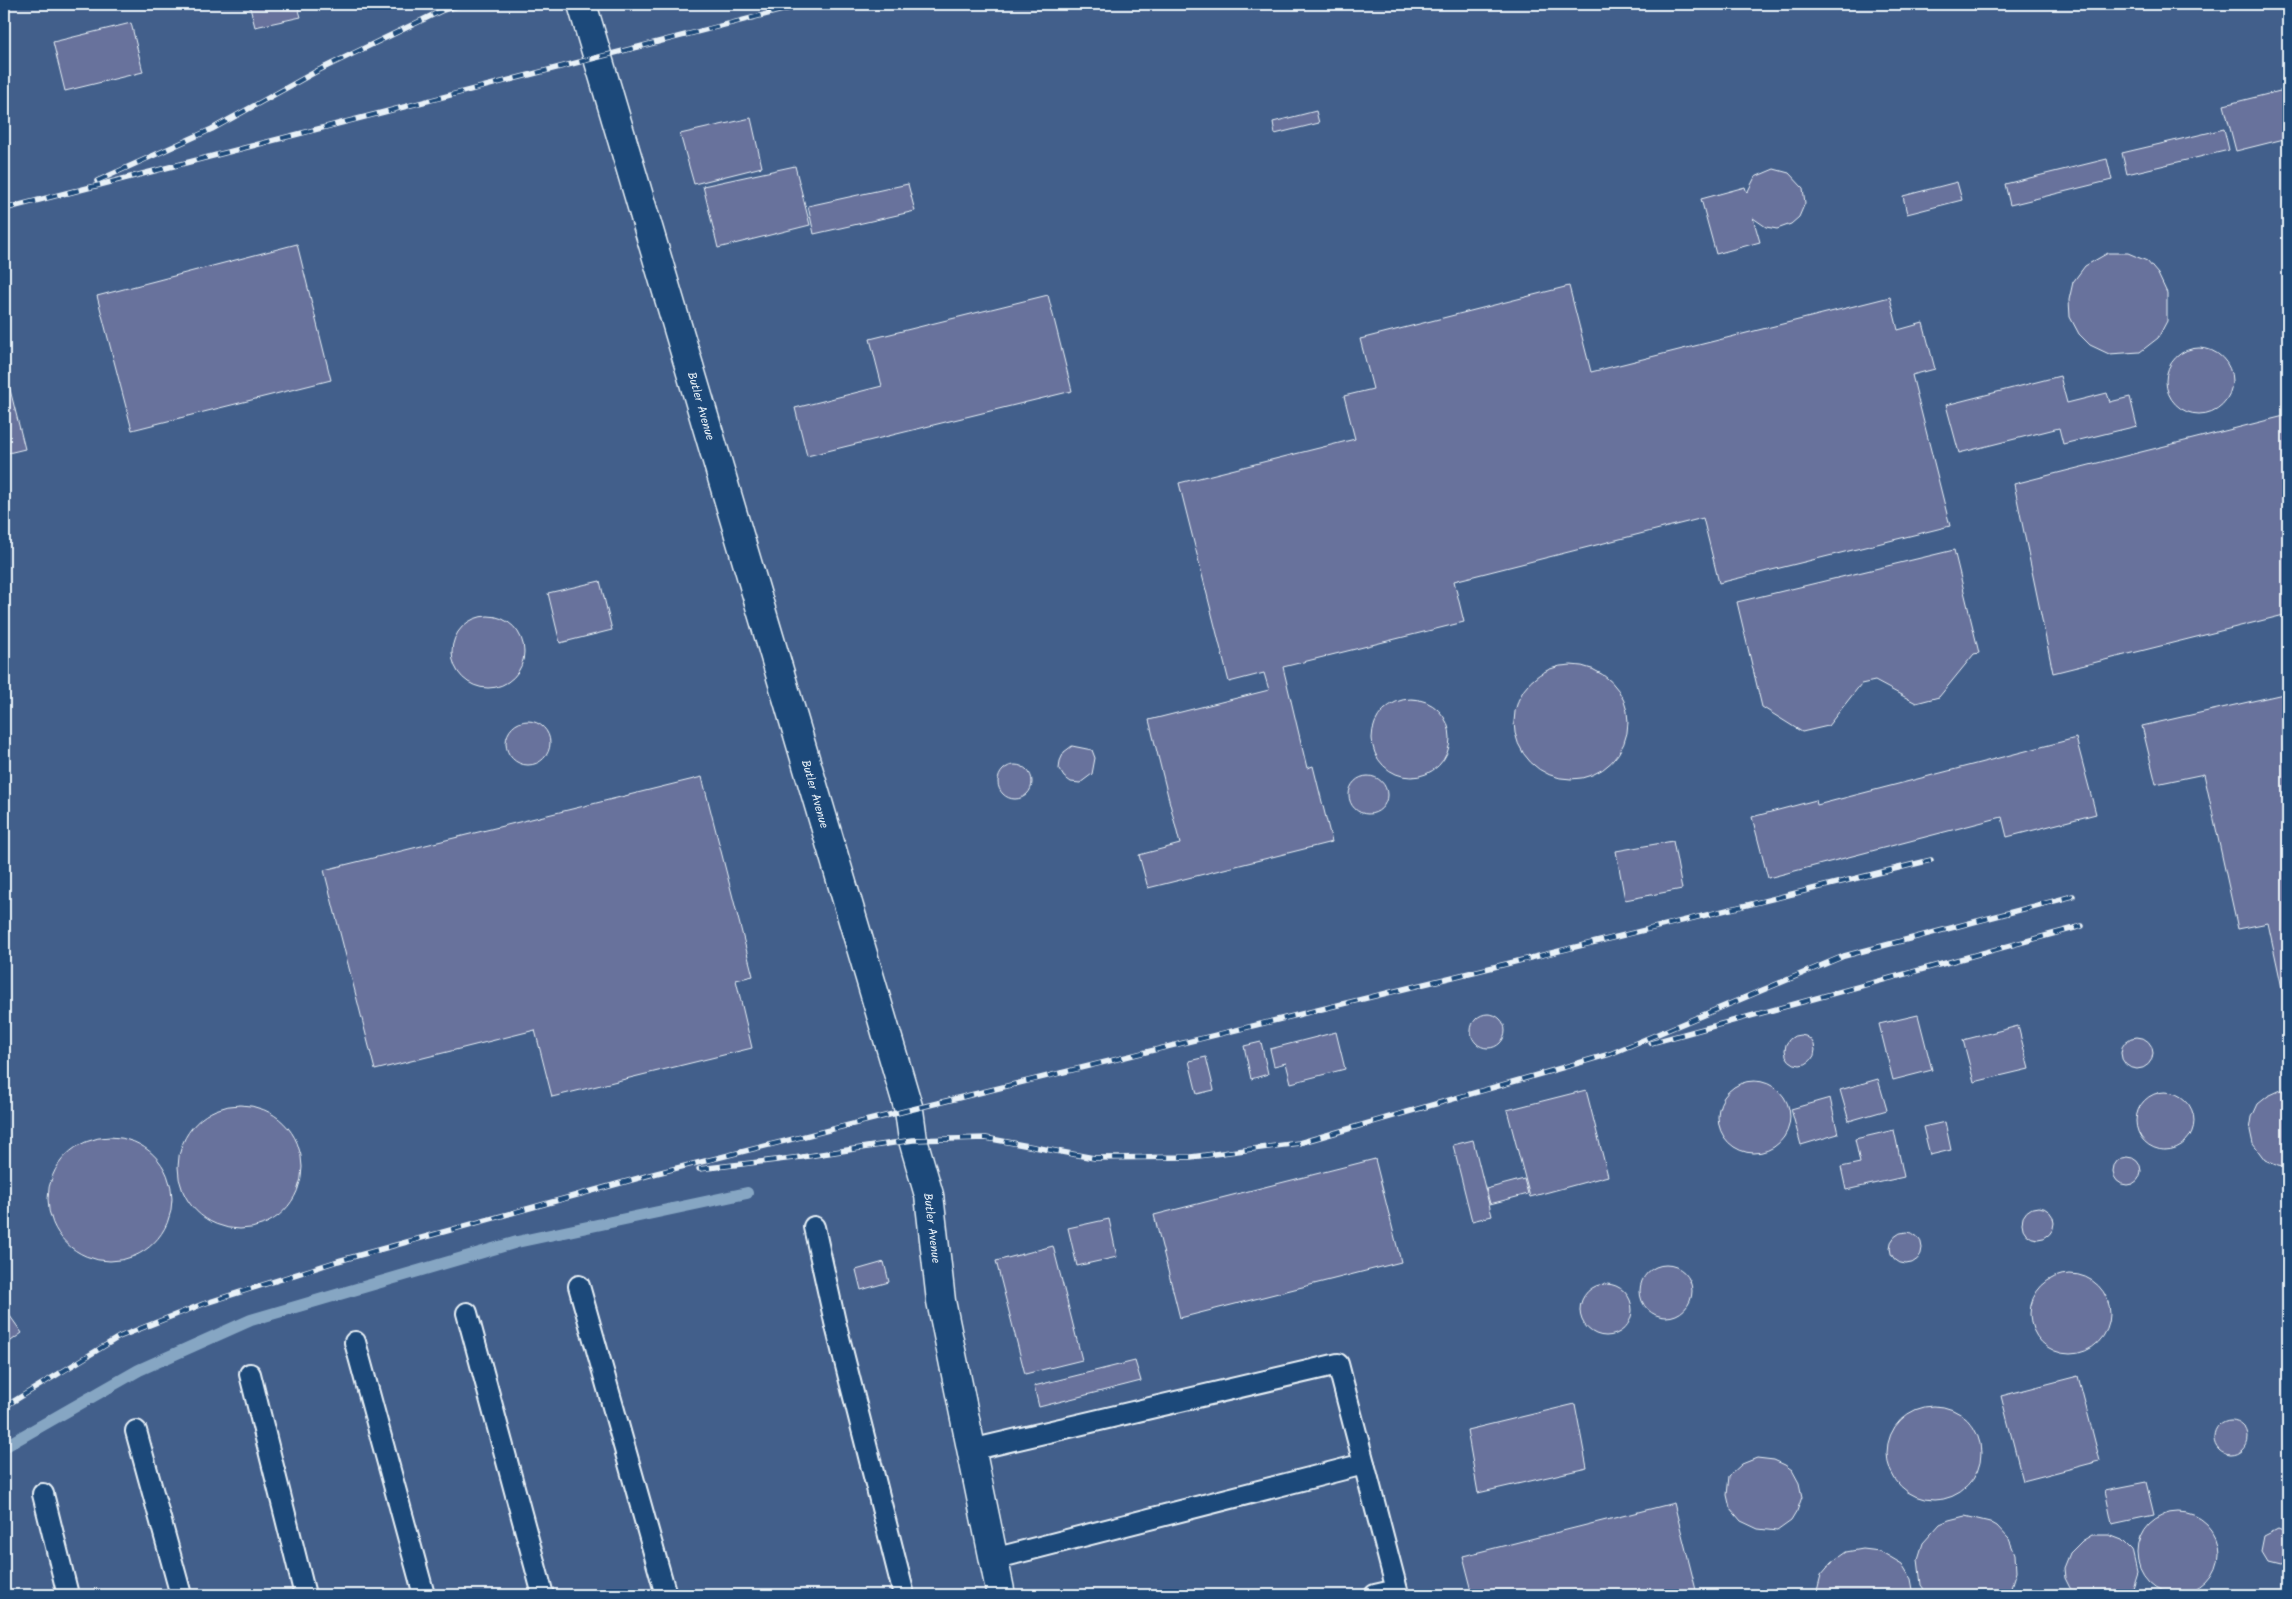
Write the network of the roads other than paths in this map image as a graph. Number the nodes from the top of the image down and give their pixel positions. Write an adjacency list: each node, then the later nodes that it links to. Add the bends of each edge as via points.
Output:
1 (582, 4): 8 (street, Butler Avenue, via 908,1110 929,1195 940,1301)
2 (814, 1227): 18 (lane)
3 (579, 1286): 17 (lane)
4 (468, 1313): 16 (lane)
5 (355, 1342): 15 (lane)
6 (250, 1374): 14 (lane)
7 (136, 1431): 13 (lane)
8 (971, 1450): 9 (lane, via 1338,1364); 11 (street, Butler Avenue)
9 (1364, 1464): 11 (lane); 20 (lane, via 1397,1590)
10 (43, 1494): 12 (lane)
11 (993, 1559): 19 (street, Butler Avenue)
12 (68, 1595)
13 (181, 1595)
14 (306, 1595)
15 (424, 1595)
16 (543, 1595)
17 (666, 1595)
18 (904, 1595)
19 (1001, 1595)
20 (1375, 1595)

